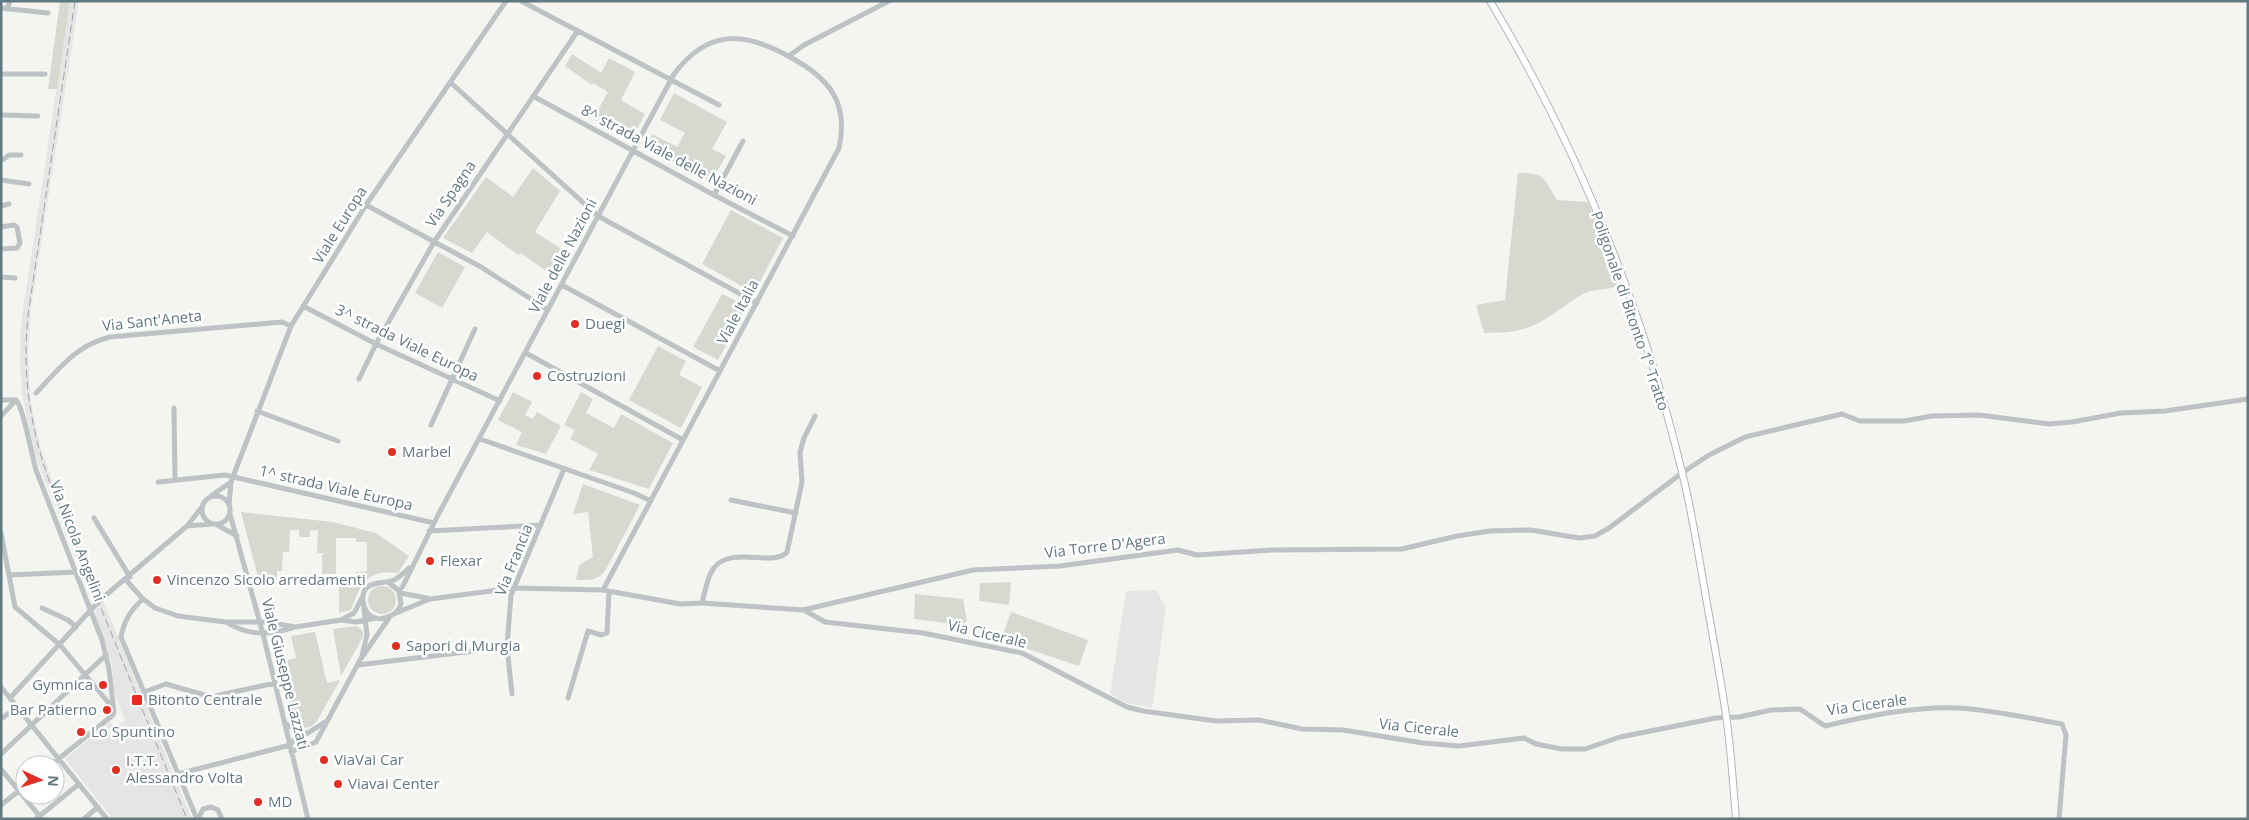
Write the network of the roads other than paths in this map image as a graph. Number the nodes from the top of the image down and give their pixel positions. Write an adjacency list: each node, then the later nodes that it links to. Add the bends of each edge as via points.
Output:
1 (10, 1): 6 (street)
2 (506, 1): 13 (street, Viale Europa)
3 (520, 1): 8 (street)
4 (889, 1): 9 (street)
5 (1490, 1): 61 (main road, Poligonale di Bitonto 1° Tratto, via 1524,58 1577,164 1656,375)
6 (4, 9): 7 (street)
7 (48, 13)
8 (577, 32): 12 (street); 14 (street, Via Spagna)
9 (789, 56): 12 (street, Viale delle Nazioni, via 761,42 728,38 690,55); 31 (street, Viale Italia, via 814,71 831,89 840,108 842,127 836,156)
10 (1, 74): 11 (street)
11 (45, 74)
12 (670, 80): 15 (street); 20 (street, Viale delle Nazioni)
13 (450, 82): 18 (street); 27 (street, Viale Europa)
14 (533, 96): 18 (street, Via Spagna); 20 (street, 8^ strada Viale delle Nazioni)
15 (718, 105)
16 (1, 115): 17 (street)
17 (38, 116)
18 (508, 134): 29 (street); 32 (street, Via Spagna)
19 (743, 141): 25 (street)
20 (633, 151): 25 (street, 8^ strada Viale delle Nazioni); 29 (street, Viale delle Nazioni)
21 (21, 156): 22 (street, via 9,155)
22 (1, 161)
23 (1, 180): 24 (street)
24 (29, 184)
25 (714, 195): 31 (street, 8^ strada Viale delle Nazioni)
26 (9, 204): 28 (street)
27 (366, 204): 32 (street); 38 (street, Viale Europa)
28 (1, 206)
29 (598, 216): 36 (street, Viale delle Nazioni); 37 (street)
30 (1, 227): 33 (street, via 17,227 20,243 17,248)
31 (793, 236): 37 (street, Viale Italia)
32 (434, 242): 39 (street, via 481,267); 42 (street, Via Spagna)
33 (1, 249)
34 (1, 277): 35 (street)
35 (15, 278)
36 (562, 285): 39 (street, Viale delle Nazioni); 44 (street)
37 (757, 303): 44 (street, Viale Italia)
38 (303, 306): 40 (street, Viale Europa); 42 (street, 3^ strada Viale Europa)
39 (548, 310): 43 (street, Viale delle Nazioni)
40 (291, 326): 47 (street, Via Sant'Aneta, via 282,322 250,324 95,340 82,348); 53 (street, Viale Europa)
41 (475, 329): 45 (street)
42 (376, 344): 45 (street, 3^ strada Viale Europa); 46 (street, Via Spagna)
43 (526, 353): 51 (street, Viale delle Nazioni); 58 (street)
44 (720, 371): 58 (street, Viale Italia)
45 (452, 378): 51 (street, 3^ strada Viale Europa); 56 (street)
46 (359, 379)
47 (36, 393)
48 (2248, 399): 61 (street, Via Torre D'Agera, via 2049,424 1979,415 1860,422 1842,414 1745,437)
49 (1, 400): 50 (street)
50 (16, 400): 54 (street); 81 (street, Via Nicola Angelini, via 21,408 36,470)
51 (500, 401): 57 (street, Viale delle Nazioni)
52 (174, 408): 63 (street)
53 (257, 411): 59 (street); 62 (street, Viale Europa)
54 (1, 416)
55 (815, 416): 70 (street, via 800,452 802,482)
56 (431, 425)
57 (480, 439): 60 (street); 73 (street, Viale delle Nazioni)
58 (684, 440): 67 (street, Viale Italia)
59 (338, 441)
60 (564, 469): 67 (street); 75 (street, Via Francia)
61 (1682, 473): 95 (street, Via Torre D'Agera, via 1595,536 1579,538 1531,530 1490,531 1402,549 1273,550 1197,556 1178,550 1060,566 973,570); 122 (main road, Poligonale di Bitonto 1° Tratto)
62 (232, 479): 63 (street, 1^ strada Viale Europa, via 225,475); 65 (street); 68 (street, Viale Europa); 73 (street, 1^ strada Viale Europa)
63 (175, 480): 64 (street, 1^ strada Viale Europa)
64 (158, 482)
65 (210, 497): 68 (street, via 224,498); 69 (street)
66 (731, 500): 70 (street)
67 (651, 501): 86 (street, Viale Italia)
68 (229, 506): 71 (street)
69 (202, 507): 74 (street, via 204,519); 76 (street)
70 (796, 513): 92 (street, via 784,555 740,556 721,561 709,577)
71 (230, 514): 74 (street, via 225,522); 79 (street, Viale Giuseppe Lazzati)
72 (94, 518): 83 (street)
73 (434, 523): 77 (street, Viale delle Nazioni)
74 (214, 524): 76 (street); 79 (street)
75 (541, 525): 77 (street); 85 (street, Via Francia)
76 (187, 526): 83 (street)
77 (429, 532): 80 (street, Viale delle Nazioni)
78 (1, 533): 82 (street)
79 (237, 536): 103 (street, Viale Giuseppe Lazzati)
80 (412, 565): 84 (street, Viale delle Nazioni); 88 (street, Viale delle Nazioni)
81 (77, 572): 82 (street); 96 (street, Via Nicola Angelini)
82 (9, 575): 107 (street, via 15,607)
83 (128, 578): 90 (street); 96 (street)
84 (388, 582): 88 (street); 89 (street, via 375,582)
85 (514, 588): 86 (street, Via Torre D'Agera); 91 (street, Via Torre D'Agera); 108 (street, Via Francia, via 509,603)
86 (603, 590): 87 (street, Via Torre D'Agera)
87 (610, 591): 92 (street, Via Torre D'Agera, via 680,604); 119 (street, via 607,633 588,632)
88 (400, 592): 91 (street); 97 (street, via 401,604)
89 (363, 597): 93 (street); 100 (street, via 354,614)
90 (143, 598): 102 (street, via 155,608 178,616); 115 (street, via 124,624 121,637)
91 (430, 599): 97 (street)
92 (702, 603): 95 (street, Via Torre D'Agera)
93 (363, 604): 98 (street); 101 (street)
94 (42, 608): 104 (street)
95 (803, 610): 122 (street, Via Cicerale, via 825,622 923,633 1022,653 1127,707 1216,721 1259,720 1302,729 1343,730 1459,746 1524,738 1562,749 1584,749 1620,737)
96 (90, 612): 104 (street); 109 (street, Via Nicola Angelini)
97 (396, 613): 99 (street)
98 (376, 618): 99 (street); 101 (street)
99 (389, 618): 110 (street)
100 (341, 620): 101 (street); 105 (street)
101 (365, 621): 110 (street, via 366,639)
102 (225, 622): 103 (street); 106 (street, via 244,631)
103 (260, 622): 105 (street); 106 (street, Viale Giuseppe Lazzati)
104 (76, 627): 107 (street)
105 (295, 627): 106 (street)
106 (263, 634): 112 (street, Viale Giuseppe Lazzati)
107 (60, 645): 111 (street); 118 (street)
108 (507, 647): 110 (street); 117 (street, Via Francia)
109 (106, 655): 111 (street); 114 (street, Via Nicola Angelini)
110 (359, 663): 124 (street)
111 (86, 675): 116 (street); 126 (street)
112 (275, 683): 115 (street, via 212,697 166,684); 125 (street, Viale Giuseppe Lazzati)
113 (2, 689): 118 (street)
114 (110, 692): 116 (street); 121 (street, Via Nicola Angelini)
115 (144, 692): 135 (street)
116 (100, 693): 121 (street)
117 (512, 694)
118 (10, 698): 120 (street)
119 (568, 698)
120 (17, 706): 123 (street); 126 (street)
121 (114, 708): 132 (street, via 113,715)
122 (1726, 717): 148 (main road, Poligonale di Bitonto 1° Tratto); 149 (street, Via Cicerale, via 1800,709 1825,726 1882,714 1958,708 2062,724 2066,735)
123 (1, 719)
124 (327, 720): 127 (street); 129 (street, via 316,742)
125 (284, 723): 127 (street, via 299,732); 128 (street, Viale Giuseppe Lazzati)
126 (32, 725): 130 (street); 131 (street)
127 (308, 733): 128 (street)
128 (290, 745): 129 (street, Viale Giuseppe Lazzati); 135 (street)
129 (291, 752): 147 (street, Viale Giuseppe Lazzati)
130 (1, 754)
131 (57, 755)
132 (63, 755)
133 (65, 766): 136 (street)
134 (1, 769): 137 (street)
135 (178, 774): 145 (street)
136 (79, 784): 141 (street); 142 (street)
137 (15, 785)
138 (15, 793): 139 (street)
139 (1, 805)
140 (30, 805): 142 (street)
141 (98, 807): 143 (street); 144 (street)
142 (39, 818)
143 (84, 819)
144 (107, 819)
145 (197, 819): 146 (street, via 203,809 211,807 218,810)
146 (222, 819)
147 (308, 819)
148 (1736, 819)
149 (2059, 819)

